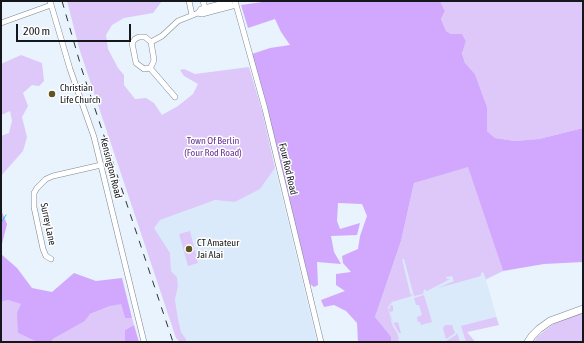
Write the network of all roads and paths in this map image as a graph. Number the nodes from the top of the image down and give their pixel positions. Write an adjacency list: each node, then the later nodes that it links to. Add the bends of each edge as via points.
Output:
1 (188, 1): 7 (street)
2 (202, 1): 6 (street)
3 (231, 1): 6 (street)
4 (51, 3): 8 (street); 12 (street, Kensington Road)
5 (235, 3): 7 (street); 16 (street, Four Rod Road, via 265,109)
6 (205, 8): 7 (street)
7 (195, 14): 9 (street, via 178,21 162,36)
8 (1, 23)
9 (151, 42): 10 (street, via 154,60); 10 (street, via 145,37 139,37 132,43 136,63 144,69)
10 (150, 68): 11 (street)
11 (175, 97)
12 (101, 165): 13 (street, Surrey Lane, via 53,176 46,179 34,193 34,207 43,249 46,256); 15 (street, Kensington Road)
13 (51, 259)
14 (583, 309): 17 (main road, via 550,321)
15 (144, 342)
16 (321, 342)
17 (528, 342)

